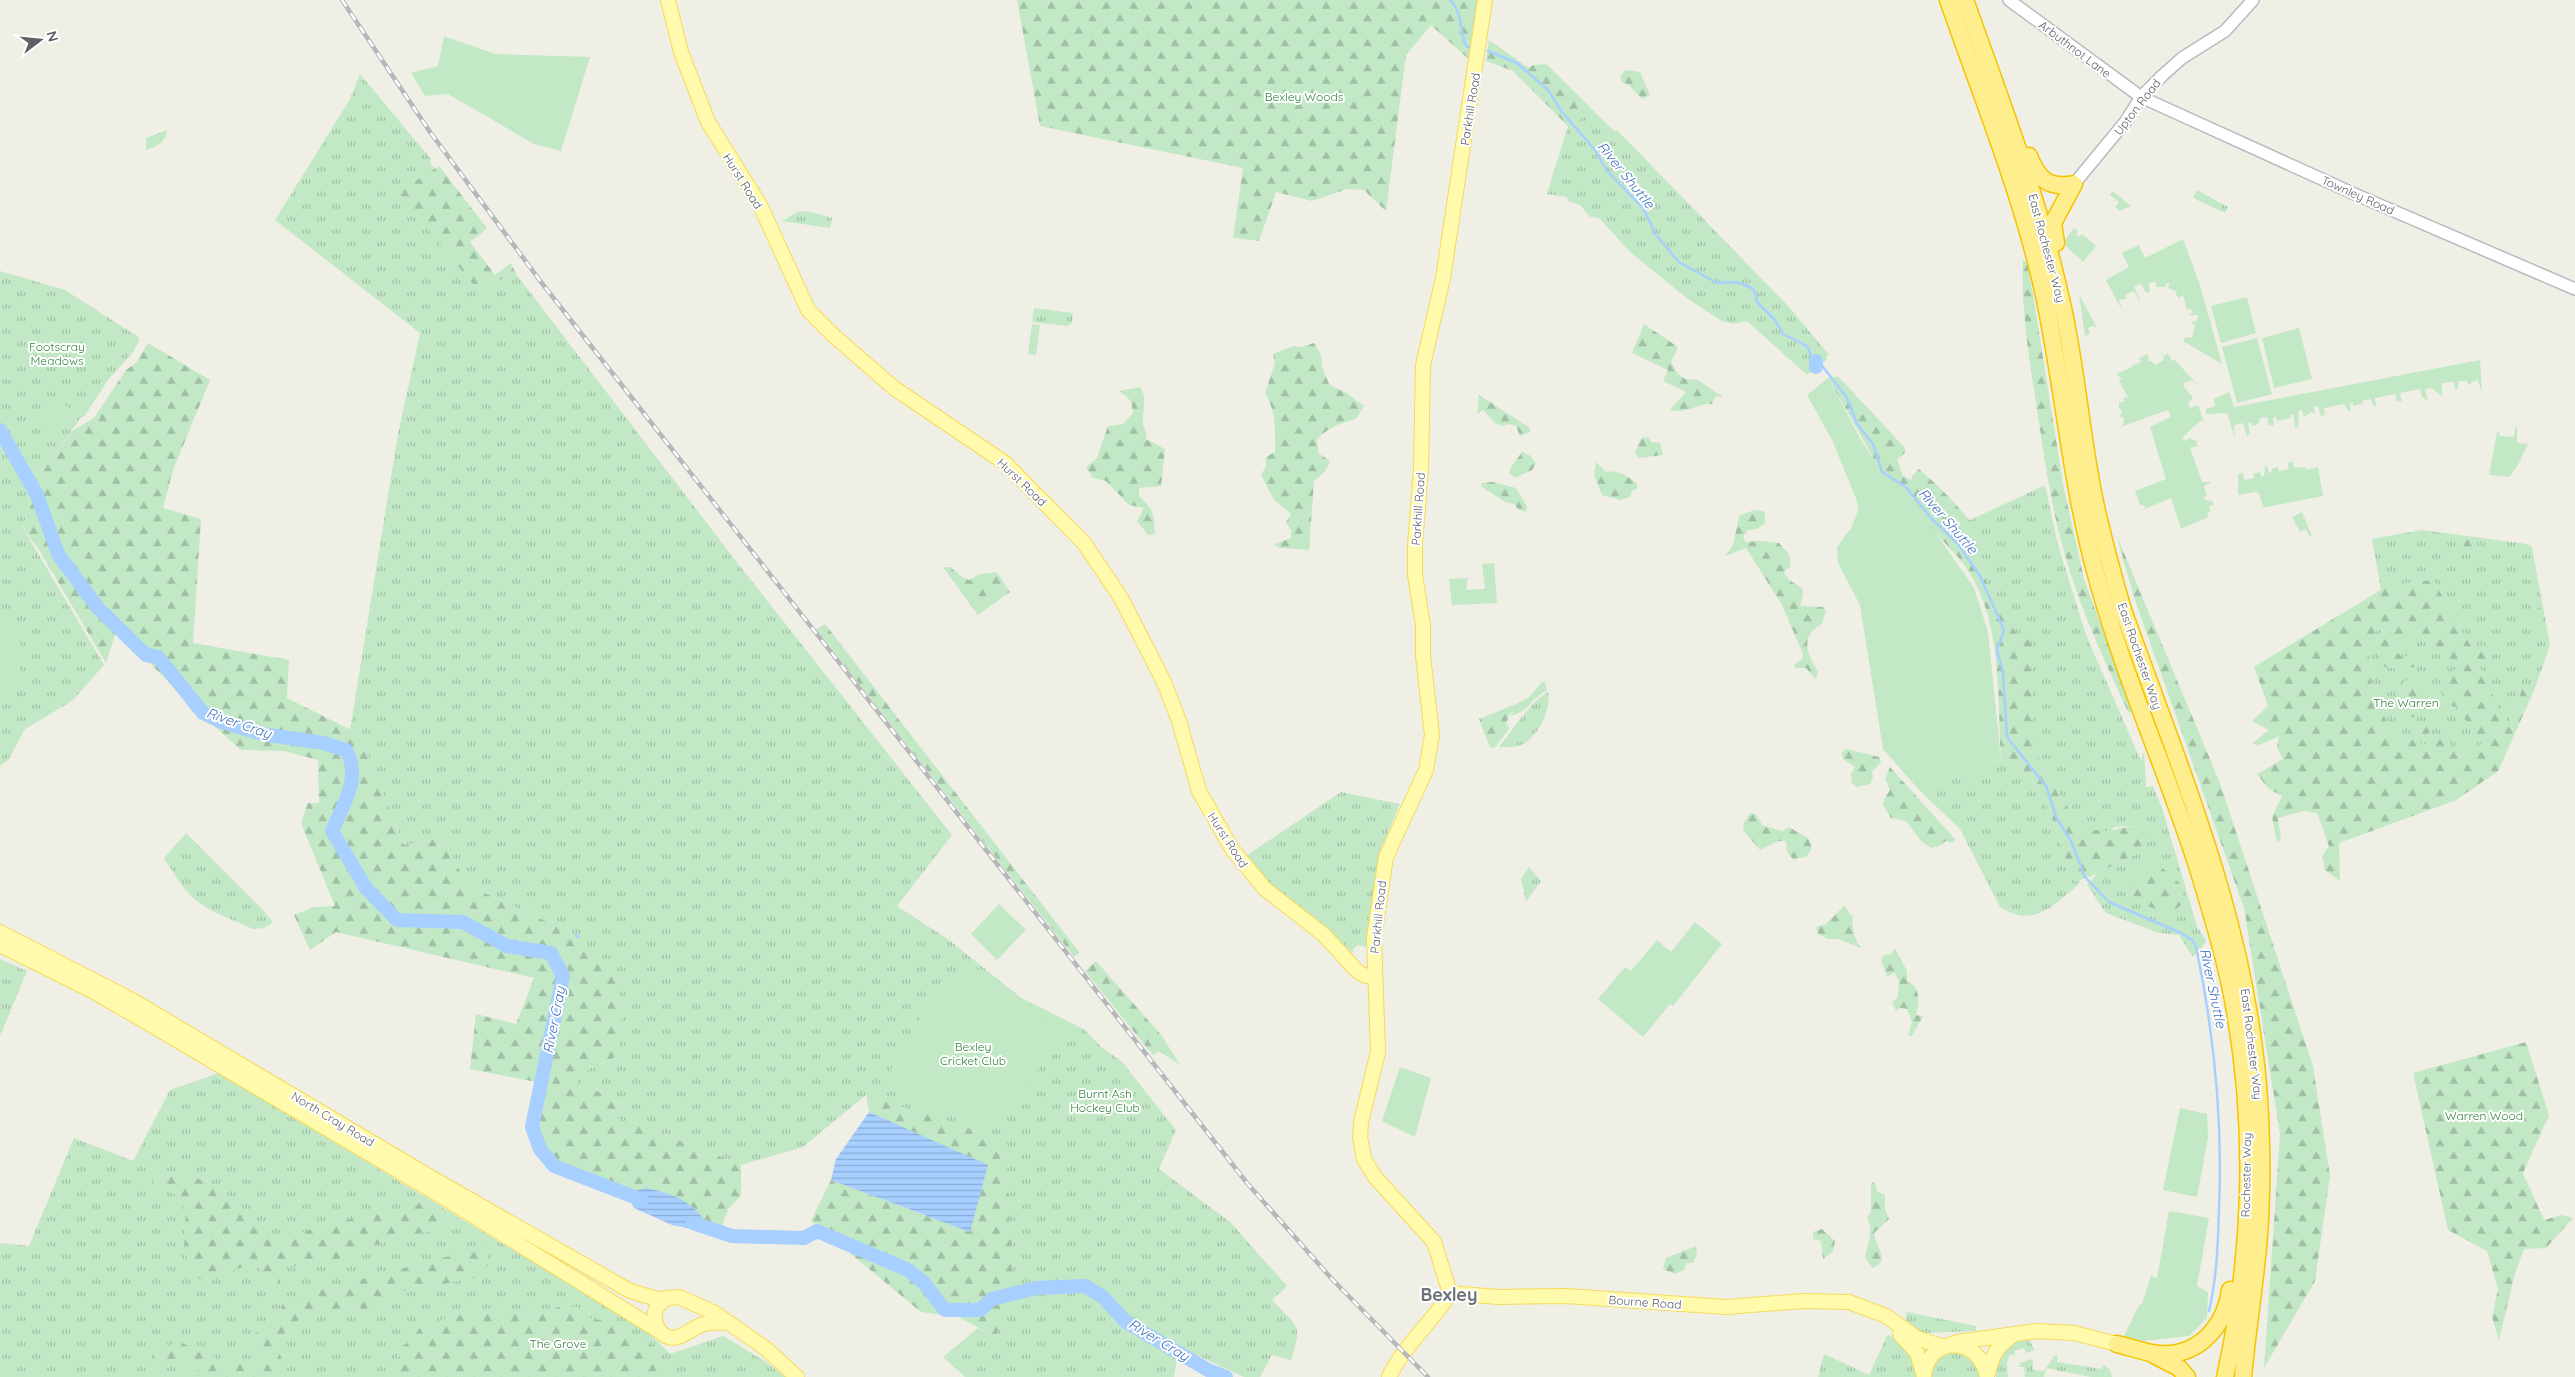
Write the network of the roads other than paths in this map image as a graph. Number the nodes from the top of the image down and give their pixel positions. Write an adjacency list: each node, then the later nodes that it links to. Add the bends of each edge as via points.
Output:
1 (668, 0): 14 (main road, Hurst Road, via 681,52 706,117 721,147 760,205 808,310 894,388 1005,463 1084,543 1121,598 1169,694 1199,791 1224,838 1258,882 1324,935 1345,957)
2 (1486, 0): 14 (main road, Parkhill Road, via 1443,282 1423,365 1415,574 1423,625 1432,740 1426,770 1386,857 1376,920)
3 (1948, 0): 15 (highway, East Rochester Way, via 2023,212 2034,254 2052,341 2074,481 2097,580 2184,825 2213,917)
4 (1965, 0): 7 (highway, East Rochester Way)
5 (2009, 0): 8 (street, Arbuthnot Lane)
6 (2253, 0): 8 (street, Upton Road, via 2225,31 2182,58)
7 (1997, 86): 9 (highway, via 2012,110 2035,172 2058,186); 11 (highway, East Rochester Way, via 2051,256)
8 (2141, 97): 9 (street, Upton Road, via 2126,121); 10 (street, Townley Road)
9 (2074, 184): 11 (highway, via 2053,223 2053,234 2074,316 2079,351)
10 (2575, 289)
11 (2076, 385): 20 (highway, East Rochester Way, via 2096,506 2112,573 2221,886 2240,959 2256,1058 2262,1165 2258,1248)
12 (0, 932): 17 (main road, North Cray Road, via 103,984 630,1291 657,1300)
13 (0, 945): 22 (main road, North Cray Road, via 141,1018 446,1199)
14 (1374, 970): 16 (main road, Parkhill Road, via 1378,1052 1360,1128 1362,1153 1367,1166 1383,1187 1434,1242)
15 (2226, 974): 27 (highway, via 2240,1125 2236,1242 2228,1304 2217,1328 2202,1341 2171,1354); 33 (highway, Rochester Way, via 2235,1010 2242,1064 2248,1175 2244,1249)
16 (1450, 1293): 19 (main road, Bourne Road, via 1498,1297 1566,1296 1726,1307 1804,1301); 31 (main road, via 1413,1338)
17 (668, 1298): 18 (main road, via 679,1296); 22 (main road, via 655,1312)
18 (692, 1304): 21 (main road); 23 (main road, via 696,1316)
19 (1840, 1304): 26 (main road, Bourne Road, via 1849,1302 1874,1310 1917,1338); 28 (main road, Bourne Road, via 1883,1322 1908,1340 1918,1353)
20 (2248, 1318): 34 (highway); 35 (highway)
21 (732, 1324): 23 (main road, via 704,1324); 30 (main road)
22 (660, 1331): 23 (main road, via 679,1338)
23 (689, 1333)
24 (2014, 1334): 25 (main road, via 2059,1331); 26 (main road); 29 (main road, via 1994,1352)
25 (2117, 1344): 27 (highway)
26 (1945, 1346): 28 (main road, via 1929,1359); 29 (main road, Bourne Road, via 1965,1347 1973,1351 1984,1365)
27 (2148, 1352): 32 (highway, via 2179,1368)
28 (1924, 1376)
29 (1987, 1376)
30 (797, 1377)
31 (1389, 1377)
32 (2187, 1377)
33 (2225, 1377)
34 (2236, 1377)
35 (2243, 1377)

